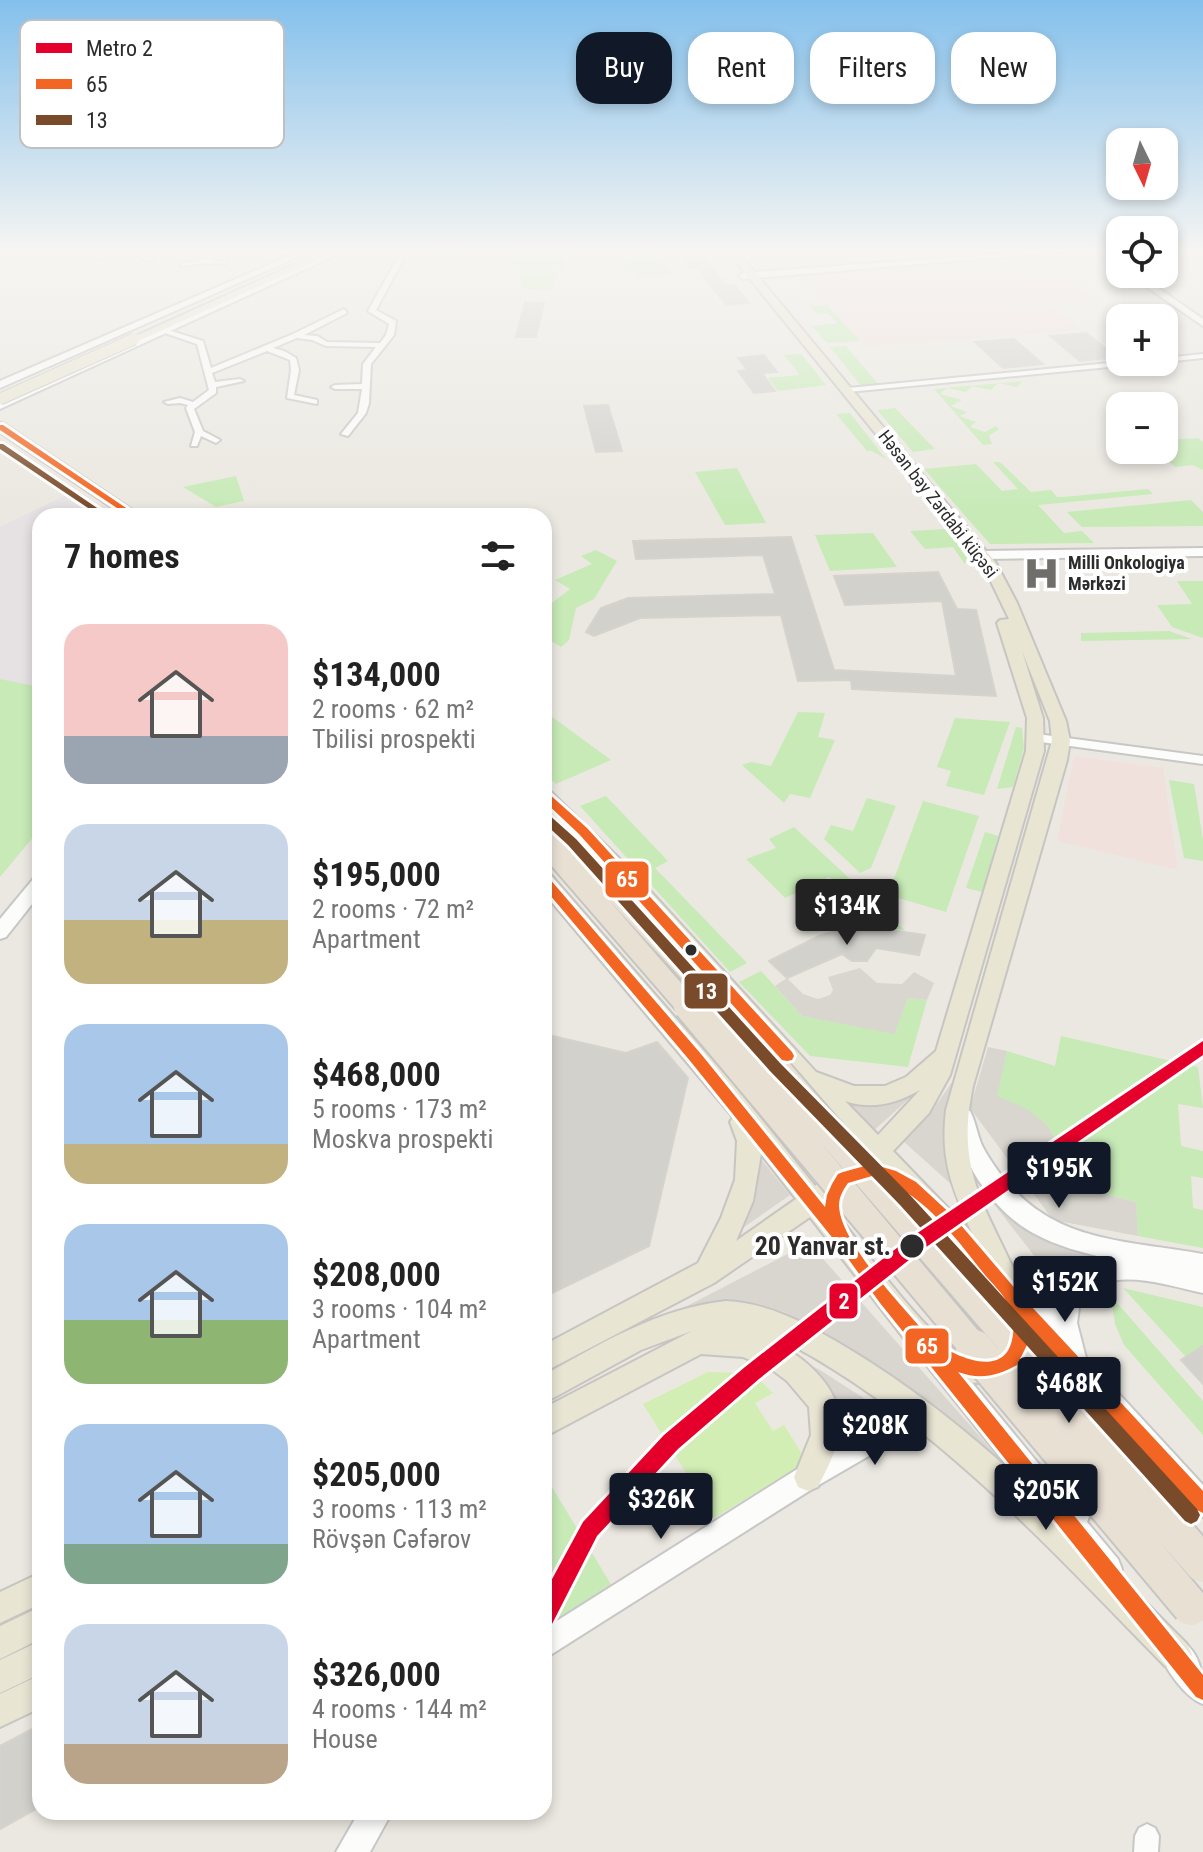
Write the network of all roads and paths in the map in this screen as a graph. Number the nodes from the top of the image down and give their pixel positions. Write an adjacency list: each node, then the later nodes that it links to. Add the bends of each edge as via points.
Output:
1 (107, 338): 20 (main road)
2 (128, 338): 26 (main road)
3 (129, 338): 27 (main road, bridge)
4 (151, 338): 24 (main road)
5 (188, 338): 18 (street, via 200,343)
6 (290, 338): 11 (street)
7 (315, 338): 10 (street, via 326,344)
8 (387, 338): 10 (street)
9 (799, 338): 12 (main road, Həsən bəy Zərdabi küçəsi)
10 (381, 345): 22 (street, via 367,364)
11 (266, 349): 16 (street); 29 (street, via 291,354 297,374 290,396)
12 (809, 350): 25 (main road, Həsən bəy Zərdabi küçəsi); 42 (main road, Həsən bəy Zərdabi küçəsi, via 978,566 1006,625 1035,718)
13 (1203, 356): 15 (street)
14 (225, 357): 16 (street)
15 (1178, 359)
16 (239, 360): 18 (street)
17 (1106, 365): 25 (street)
18 (208, 372): 21 (street)
19 (240, 381): 21 (street)
20 (5, 383): 24 (main road, via 5,391)
21 (212, 385): 30 (street, via 209,396)
22 (365, 386): 23 (street); 34 (street, via 362,413)
23 (335, 387)
24 (38, 388): 31 (main road)
25 (848, 390): 41 (main road, Həsən bəy Zərdabi küçəsi)
26 (0, 391)
27 (0, 399)
28 (168, 402): 30 (street)
29 (314, 402)
30 (192, 404): 33 (street)
31 (0, 406)
32 (0, 427): 39 (main road)
33 (199, 432): 35 (street); 37 (street)
34 (345, 434)
35 (216, 440)
36 (0, 441): 38 (main road)
37 (194, 444)
38 (101, 508)
39 (122, 508)
40 (1203, 552): 41 (main road)
41 (984, 555): 43 (main road, Həsən bəy Zərdabi küçəsi, via 1058,721)
42 (1036, 744): 43 (main road); 54 (main road, Həsən bəy Zərdabi küçəsi)
43 (1060, 748): 44 (street); 56 (main road)
44 (1203, 760)
45 (552, 802): 55 (main road)
46 (552, 826): 53 (highway)
47 (552, 850): 53 (highway)
48 (32, 874): 51 (main road)
49 (552, 889): 57 (main road)
50 (32, 892): 52 (main road)
51 (0, 914)
52 (0, 932)
53 (700, 1000): 79 (highway, bridge); 83 (highway, bridge)
54 (947, 1052): 55 (main road, via 918,1082 879,1096 834,1089); 58 (main road, Həsən bəy Zərdabi küçəsi, via 920,1108)
55 (787, 1056): 57 (main road, via 793,1076 783,1092 752,1102); 58 (main road)
56 (962, 1086): 63 (main road, via 963,1122 976,1156 1030,1219 1080,1241); 67 (main road, via 954,1140 960,1179)
57 (725, 1090): 61 (main road); 64 (main road, via 745,1127 751,1158 733,1216)
58 (877, 1149): 59 (main road, Həsən bəy Zərdabi küçəsi); 60 (main road)
59 (843, 1178): 60 (main road, via 884,1170); 61 (main road, Həsən bəy Zərdabi küçəsi); 62 (main road, via 831,1199 832,1218)
60 (917, 1189): 67 (main road)
61 (812, 1202): 62 (main road); 64 (main road, Həsən bəy Zərdabi küçəsi)
62 (843, 1241): 69 (main road)
63 (1203, 1264)
64 (704, 1276): 72 (main road, Həsən bəy Zərdabi küçəsi)
65 (1077, 1278): 66 (main road, via 1125,1268); 68 (main road, via 1059,1292); 73 (main road, via 1064,1306)
66 (1203, 1282)
67 (1013, 1297): 68 (main road)
68 (1030, 1332): 69 (main road, via 1013,1358 987,1370 956,1365); 73 (main road)
69 (925, 1345): 80 (main road)
70 (690, 1346): 71 (main road, via 710,1335 747,1329 779,1332); 75 (main road); 77 (main road, via 735,1344 792,1367 808,1383 826,1418 821,1452)
71 (825, 1349): 74 (main road, via 780,1323 753,1314 725,1313 677,1323); 76 (main road)
72 (552, 1355)
73 (1076, 1365): 78 (main road)
74 (552, 1386)
75 (552, 1419)
76 (936, 1424): 77 (main road, via 903,1424); 87 (main road)
77 (808, 1477): 85 (main road)
78 (1203, 1504): 80 (main road, via 1132,1447 1095,1440 1078,1448 1067,1461 1063,1485)
79 (1203, 1564)
80 (1105, 1565): 87 (main road)
81 (32, 1592): 82 (main road)
82 (0, 1608)
83 (1197, 1614)
84 (32, 1626): 86 (main road)
85 (552, 1640)
86 (0, 1643)
87 (1176, 1655): 90 (main road)
88 (32, 1661): 89 (main road)
89 (0, 1677)
90 (1203, 1690)
91 (32, 1695): 92 (main road)
92 (0, 1711)
93 (372, 1820): 94 (main road)
94 (352, 1852)

